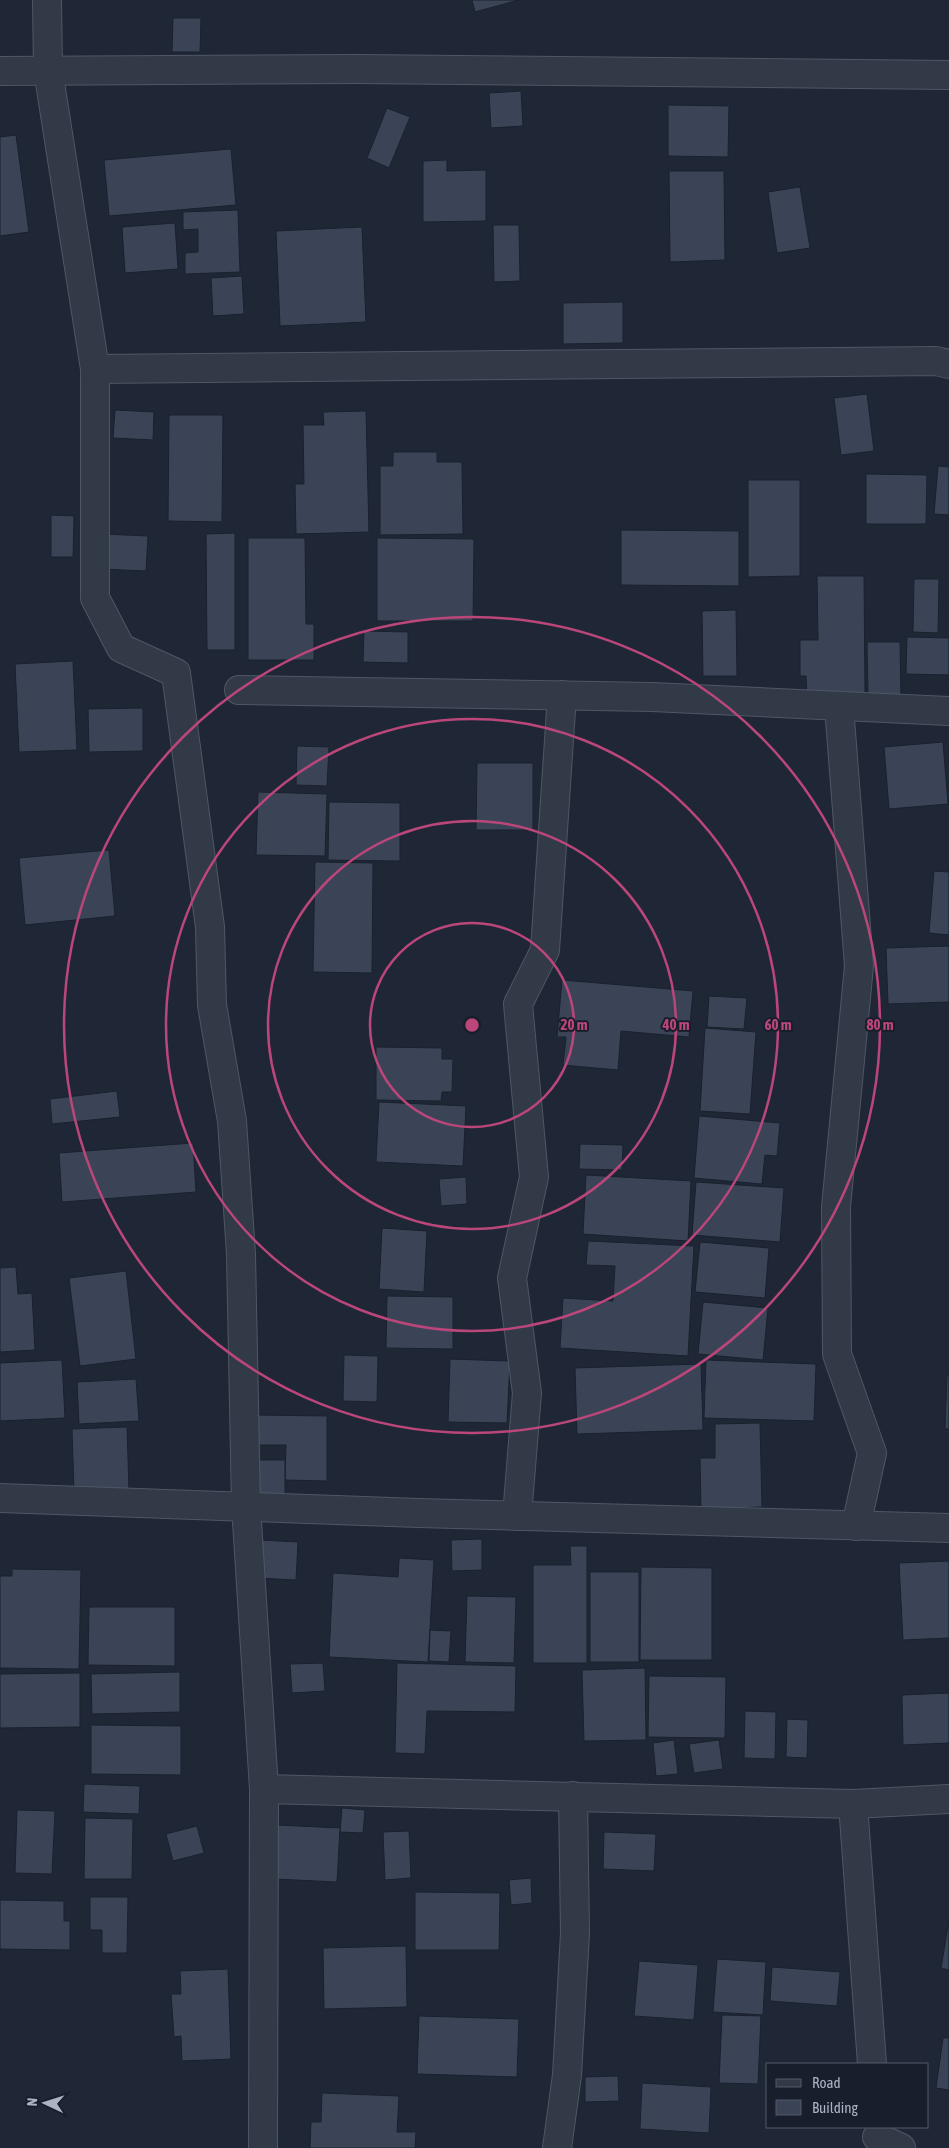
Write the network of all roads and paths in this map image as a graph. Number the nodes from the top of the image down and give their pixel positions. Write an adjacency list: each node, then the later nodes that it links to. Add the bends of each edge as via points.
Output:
1 (47, 0): 2 (street)
2 (48, 70): 3 (street); 4 (street, via 368,69); 6 (street)
3 (0, 71)
4 (949, 75)
5 (949, 364): 6 (street, via 936,361)
6 (95, 369): 12 (street, via 95,598 121,648 176,673 210,927 212,1004 232,1121 241,1254)
7 (240, 690): 8 (street)
8 (562, 695): 9 (street); 13 (street, via 544,950 518,1004 534,1177 512,1278 527,1393)
9 (839, 706): 10 (street); 14 (street, via 859,966 836,1207 837,1354 872,1453)
10 (949, 711)
11 (0, 1498): 12 (street)
12 (246, 1506): 13 (street); 16 (street)
13 (517, 1516): 14 (street)
14 (856, 1526): 15 (street)
15 (949, 1528)
16 (264, 1789): 17 (street); 21 (street)
17 (573, 1796): 19 (street); 22 (street, via 575,1933 567,2075)
18 (949, 1799): 19 (street)
19 (853, 1804): 20 (street)
20 (872, 2063)
21 (263, 2148)
22 (557, 2148)

